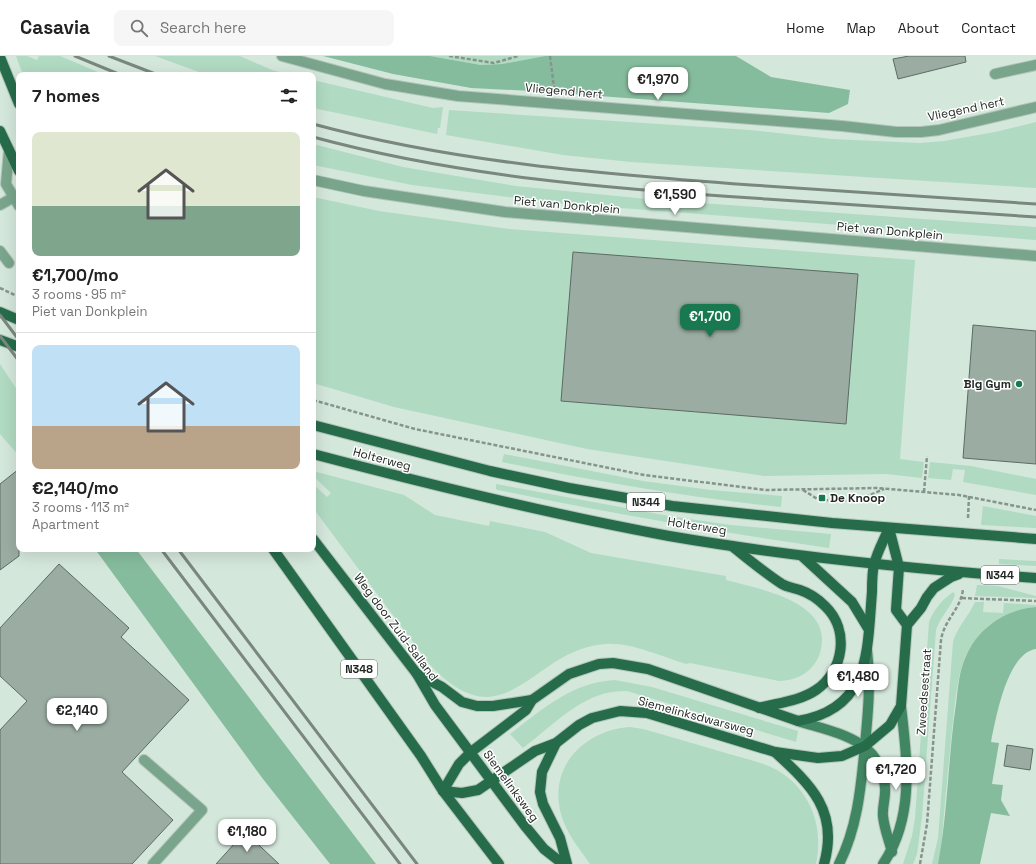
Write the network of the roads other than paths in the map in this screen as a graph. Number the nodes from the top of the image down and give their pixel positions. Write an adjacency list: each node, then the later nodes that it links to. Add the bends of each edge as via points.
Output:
1 (282, 56): 6 (street, Vliegend hert, via 384,84 420,90 555,104 896,132 939,130)
2 (0, 57): 5 (main road)
3 (1036, 65): 4 (street)
4 (995, 74)
5 (16, 97)
6 (1036, 107)
7 (0, 131): 8 (main road)
8 (9, 150): 9 (main road); 11 (street, via 6,184)
9 (16, 165)
10 (316, 181): 15 (street, Piet van Donkplein, via 364,191 504,212)
11 (16, 200)
12 (16, 202): 13 (street)
13 (0, 205)
14 (0, 251): 16 (street)
15 (1036, 256)
16 (9, 263)
17 (0, 312): 18 (main road)
18 (16, 319)
19 (0, 340): 20 (main road)
20 (16, 346)
21 (316, 426): 23 (main road, Holterweg / N344, via 490,472 620,498 751,515)
22 (316, 455): 26 (main road, Holterweg / N344, via 409,480 554,513)
23 (889, 528): 24 (main road, Holterweg / N344); 29 (main road); 30 (main road)
24 (1036, 539)
25 (316, 543): 36 (main road, Weg door Zuid-Salland)
26 (730, 545): 28 (main road, Holterweg / N344); 39 (main road, via 784,585 801,590 821,602 834,616 841,639 837,665 825,683 806,695)
27 (275, 552): 47 (main road, N348, via 421,756)
28 (802, 556): 29 (main road, Holterweg / N344); 34 (main road, via 852,602)
29 (874, 564): 30 (main road, Holterweg / N344); 34 (main road)
30 (900, 566): 31 (main road, Holterweg / N344); 33 (main road, via 896,610)
31 (963, 573): 32 (main road, Holterweg / N344); 33 (main road, via 950,577 934,588)
32 (1036, 578)
33 (906, 625): 38 (main road, Zweedsestraat)
34 (869, 630): 35 (main road)
35 (867, 649): 40 (main road, via 856,684 842,703 816,718); 42 (street, via 870,690)
36 (417, 674): 37 (main road, via 442,687 462,702 476,706); 43 (main road, Weg door Zuid-Salland, via 435,705)
37 (532, 700): 39 (main road, Siemelinksdwarsweg, via 569,674 585,667 613,663 648,670); 43 (main road, Siemelinksdwarsweg, via 526,710)
38 (902, 706): 42 (main road, Siemelinksdwarsweg, via 890,725); 48 (street, Zweedsestraat, via 907,777 904,819)
39 (759, 708): 40 (main road, Siemelinksdwarsweg)
40 (798, 721): 42 (street, Siemelinksdwarsweg, via 852,738)
41 (556, 743): 44 (main road, Siemelinksdwarsweg, via 592,718 613,712 632,711 647,713); 46 (main road, Siemelinksdwarsweg, via 535,751); 52 (main road, via 542,772 540,792 543,804 560,838)
42 (865, 746): 44 (main road, Siemelinksdwarsweg, via 830,758); 48 (street, via 879,764 883,776 885,790 882,815); 54 (street, via 862,785 855,820)
43 (471, 752): 46 (main road, Siemelinksweg); 47 (main road, Siemelinksweg, via 459,764)
44 (775, 752): 53 (main road, via 814,790 822,806 828,821 829,835)
45 (144, 760): 49 (street, via 202,810)
46 (492, 781): 47 (main road, Siemelinksdwarsweg, via 478,790 462,793); 51 (main road, Siemelinksweg, via 544,849)
47 (443, 791): 50 (main road, N348)
48 (892, 852): 55 (street, Zweedsestraat)
49 (153, 864)
50 (499, 864)
51 (563, 864)
52 (567, 864)
53 (824, 864)
54 (839, 864)
55 (884, 864)

